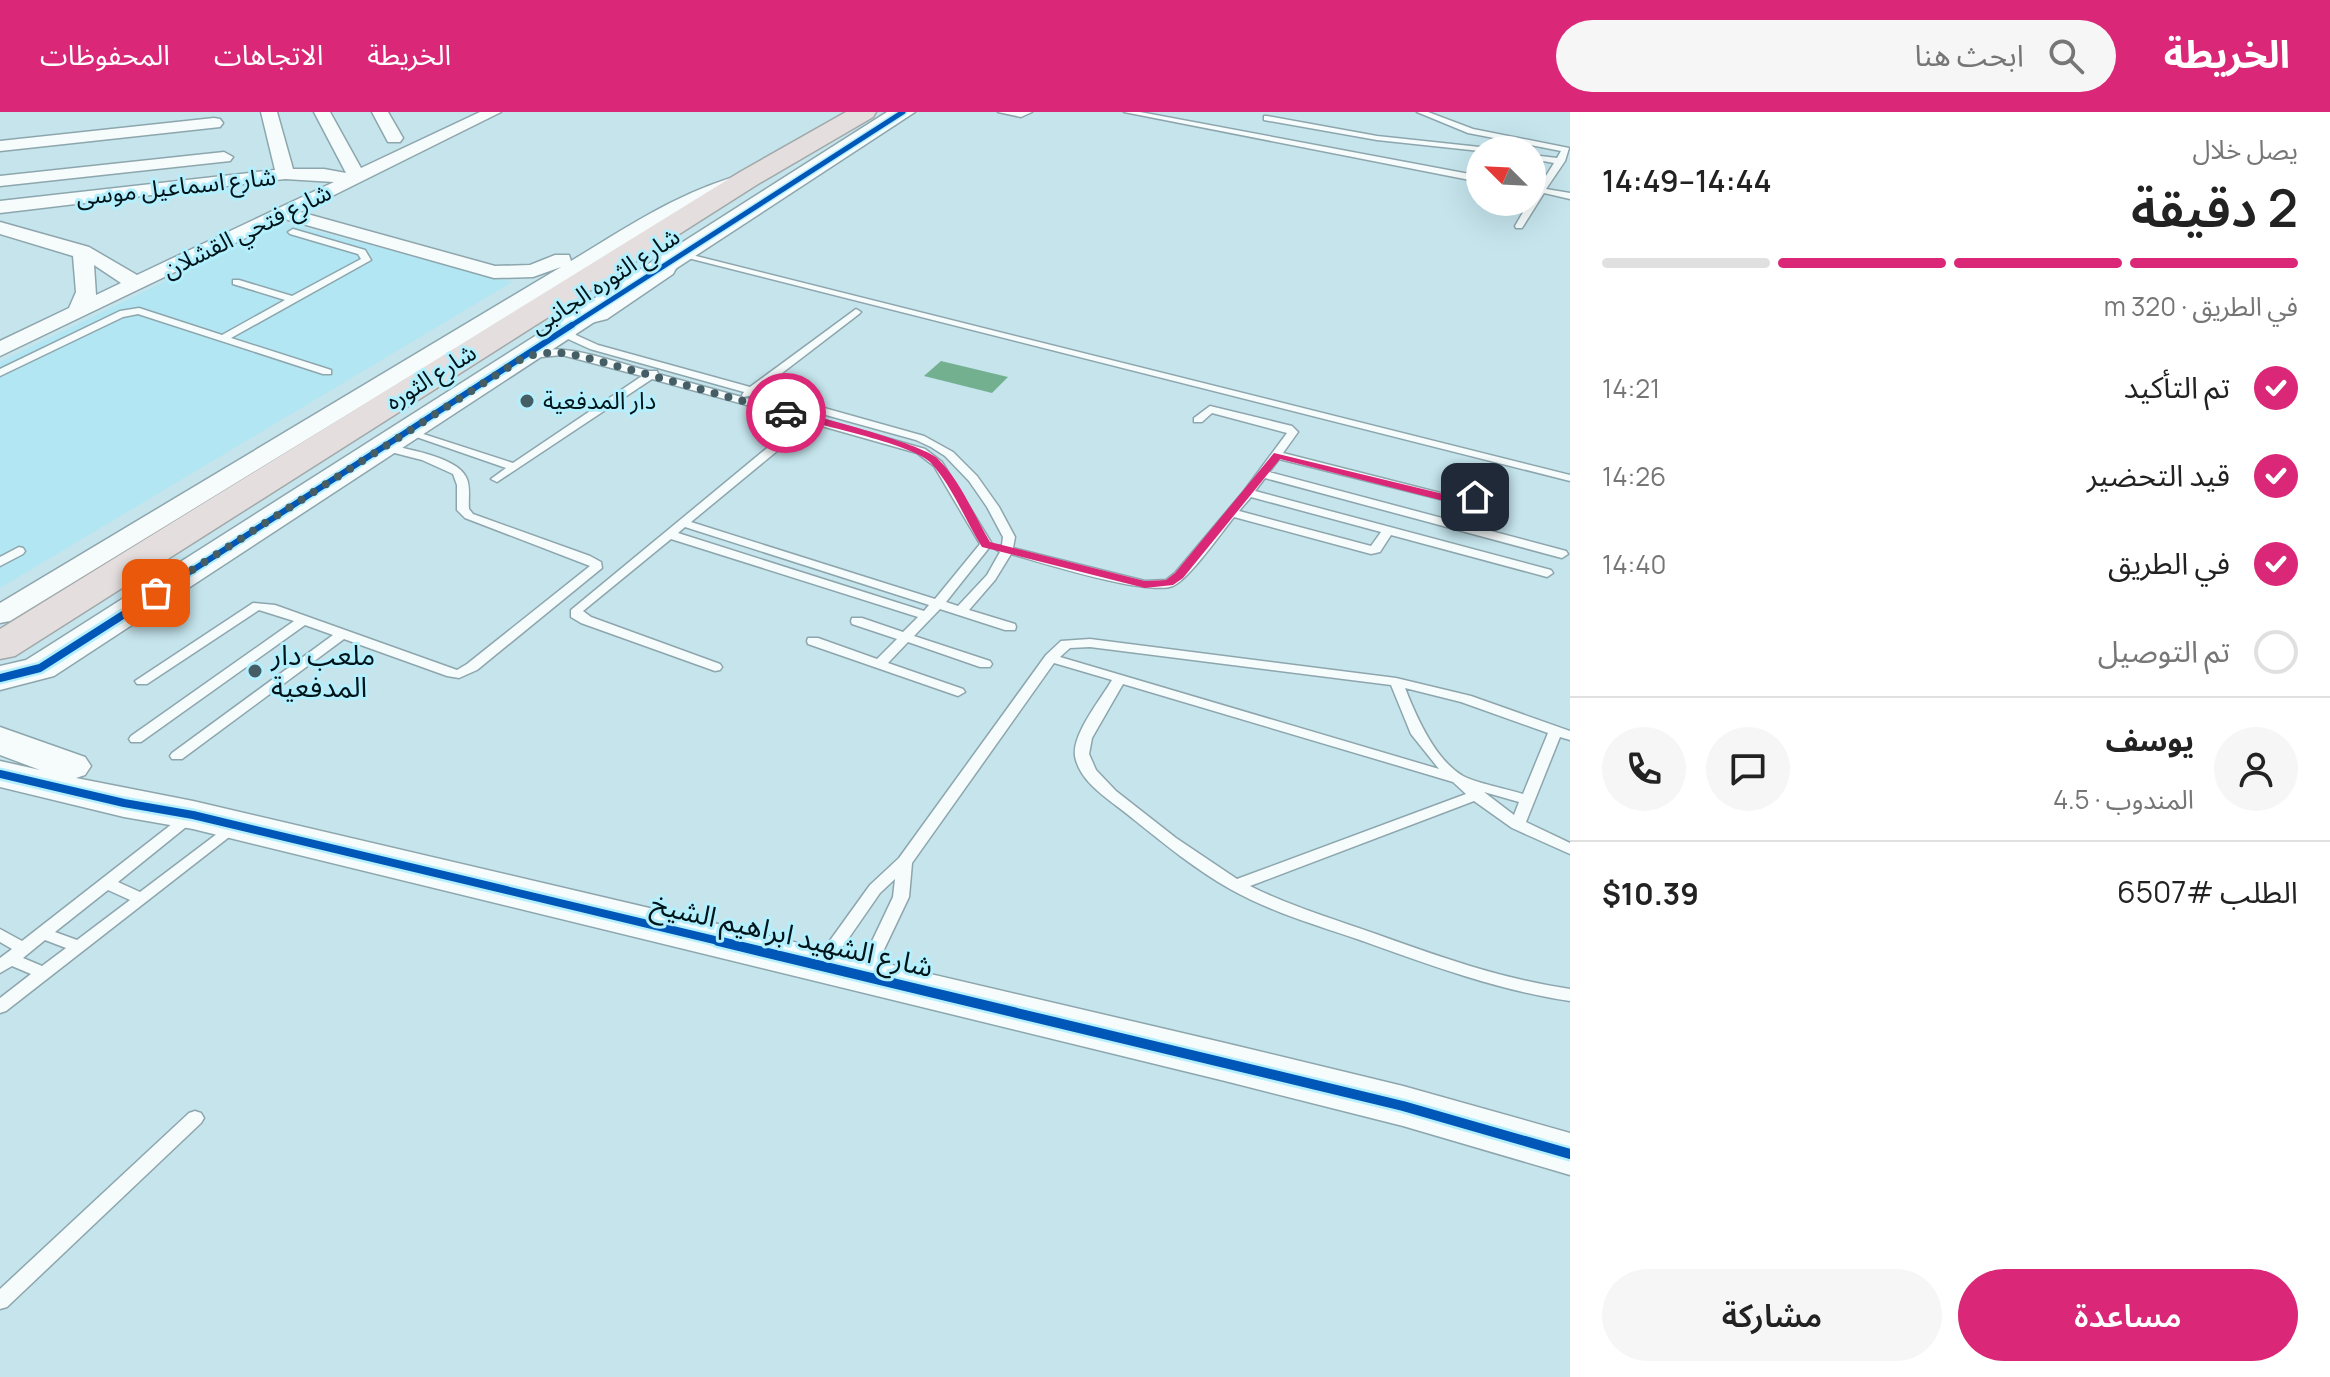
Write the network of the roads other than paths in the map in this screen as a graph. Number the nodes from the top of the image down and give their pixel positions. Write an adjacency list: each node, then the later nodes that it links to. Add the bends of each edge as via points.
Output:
1 (269, 112): 27 (street)
2 (322, 112): 32 (street, via 335,150)
3 (380, 112): 18 (street)
4 (493, 112): 14 (street, شارع فتحي القشلان)
5 (903, 112): 49 (street, شارع الثوره الجانبى)
6 (1002, 112): 7 (lane)
7 (1028, 112)
8 (1128, 112): 17 (lane)
9 (1424, 112): 25 (lane, via 1480,133 1561,148 1566,153)
10 (1270, 114): 17 (lane); 21 (lane, via 1377,138)
11 (849, 116): 31 (highway, شارع الثوره)
12 (439, 117): 14 (street)
13 (212, 118): 15 (street); 23 (street)
14 (465, 126): 32 (street, شارع فتحي القشلان)
15 (169, 128): 16 (street); 26 (street)
16 (114, 134): 19 (street); 28 (street)
17 (1249, 135): 30 (lane)
18 (394, 138)
19 (59, 140): 20 (street); 29 (street)
20 (5, 145): 34 (street)
21 (1466, 148)
22 (301, 153): 27 (street)
23 (224, 157): 26 (street); 35 (street, via 219,164)
24 (1546, 159): 25 (lane)
25 (1561, 161): 33 (lane)
26 (175, 162): 28 (street)
27 (283, 165): 32 (street, شارع اسماعيل موسى); 35 (street, شارع اسماعيل موسى)
28 (118, 168): 29 (street); 37 (street)
29 (60, 175): 34 (street)
30 (1466, 176)
31 (749, 178): 39 (street, شارع الثوره الجانبى); 96 (highway, شارع الثوره)
32 (355, 179): 41 (street, شارع فتحي القشلان)
33 (1546, 179)
34 (4, 181): 40 (street)
35 (225, 181): 37 (street, شارع اسماعيل موسى)
36 (1546, 192): 38 (lane)
37 (121, 193): 40 (street, شارع اسماعيل موسى)
38 (1570, 196)
39 (680, 202): 41 (street, via 631,220 549,266 514,273 486,270); 88 (street, شارع الثوره الجانبى)
40 (4, 206)
41 (283, 213): 51 (street, شارع فتحي القشلان)
42 (1524, 216): 43 (lane)
43 (1519, 226)
44 (0, 228): 46 (street)
45 (293, 232): 52 (lane, via 367,257)
46 (45, 242): 47 (street); 48 (street)
47 (0, 247)
48 (82, 251): 51 (street); 54 (street, via 88,292)
49 (679, 256): 56 (street, شارع الثوره الجانبى); 70 (lane)
50 (236, 282): 52 (lane)
51 (136, 284): 54 (street, شارع فتحي القشلان)
52 (294, 300): 55 (lane)
53 (856, 312): 62 (lane)
54 (76, 313): 57 (street, شارع فتحي القشلان)
55 (223, 338): 59 (lane); 60 (lane, via 148,313 126,313)
56 (574, 338): 58 (lane); 61 (lane); 66 (street, شارع الثوره الجانبى, via 526,356)
57 (0, 349)
58 (664, 366): 61 (lane); 62 (lane)
59 (327, 372)
60 (0, 373)
61 (650, 375): 63 (lane); 68 (lane)
62 (752, 392): 63 (lane); 64 (lane)
63 (740, 400): 64 (lane)
64 (815, 415): 75 (lane); 80 (lane, via 931,457); 81 (lane, via 947,449 1003,525)
65 (1198, 420): 67 (lane, via 1208,408 1292,430)
66 (395, 439): 68 (lane); 93 (lane, via 457,472 463,510 469,516 594,562 596,568 459,674); 101 (street, شارع الثوره الجانبى, via 40,668)
67 (1278, 455): 69 (lane); 72 (lane, via 1464,502 1473,501)
68 (514, 467): 71 (lane)
69 (1263, 474): 73 (lane); 76 (lane)
70 (1570, 478)
71 (497, 479)
72 (1484, 481)
73 (1248, 493): 74 (lane); 77 (lane)
74 (1232, 513): 77 (lane, via 1371,550); 81 (lane, via 1179,576 1157,585)
75 (683, 523): 78 (lane); 86 (lane)
76 (1448, 524): 79 (lane); 83 (lane)
77 (1388, 531): 79 (lane)
78 (668, 534): 89 (lane); 100 (lane, via 576,614)
79 (1437, 543): 85 (lane)
80 (986, 544): 81 (lane); 86 (lane)
81 (1009, 550): 87 (lane)
82 (19, 551): 84 (lane)
83 (1562, 554)
84 (0, 562)
85 (1547, 573)
86 (937, 605): 87 (lane); 89 (lane)
87 (960, 612): 92 (lane)
88 (0, 615)
89 (926, 616): 94 (lane)
90 (304, 620): 93 (lane); 103 (lane, via 265,606 249,609); 107 (lane)
91 (857, 621): 94 (lane)
92 (1010, 627)
93 (342, 634): 109 (lane)
94 (905, 637): 98 (lane); 99 (lane)
95 (813, 641): 98 (lane)
96 (0, 647)
97 (1051, 658): 102 (lane); 104 (lane, via 1066,644 1080,642); 117 (lane)
98 (879, 664): 105 (lane)
99 (985, 664)
100 (715, 667)
101 (0, 678)
102 (1119, 680): 111 (lane); 119 (lane, via 1087,734 1081,751 1086,766 1163,835)
103 (142, 681)
104 (1396, 682): 106 (lane, via 1466,699); 111 (lane, via 1419,735)
105 (958, 692)
106 (1563, 734): 113 (lane)
107 (136, 739)
108 (0, 740): 114 (street)
109 (177, 756)
110 (0, 774): 114 (street, شارع الشهيد ابراهيم الشيخ)
111 (1462, 781): 112 (lane); 113 (lane)
112 (1478, 794): 115 (lane); 119 (lane)
113 (1528, 800): 115 (lane)
114 (215, 820): 118 (lane); 120 (lane); 125 (street, شارع الشهيد ابراهيم الشيخ)
115 (1517, 825): 116 (lane)
116 (1570, 849)
117 (904, 862): 125 (lane, via 875,889); 125 (lane, via 901,897)
118 (106, 883): 120 (lane); 121 (lane)
119 (1237, 885): 127 (lane, via 1405,951 1521,987)
120 (140, 898): 123 (lane)
121 (43, 933): 123 (lane); 124 (lane)
122 (0, 935): 124 (lane)
123 (78, 946): 126 (lane)
124 (11, 958): 126 (lane)
125 (843, 970): 130 (street, شارع الشهيد ابراهيم الشيخ, via 1403,1106)
126 (43, 973): 128 (lane)
127 (1570, 995)
128 (0, 1007)
129 (195, 1118): 131 (lane)
130 (1570, 1154)
131 (0, 1301)

